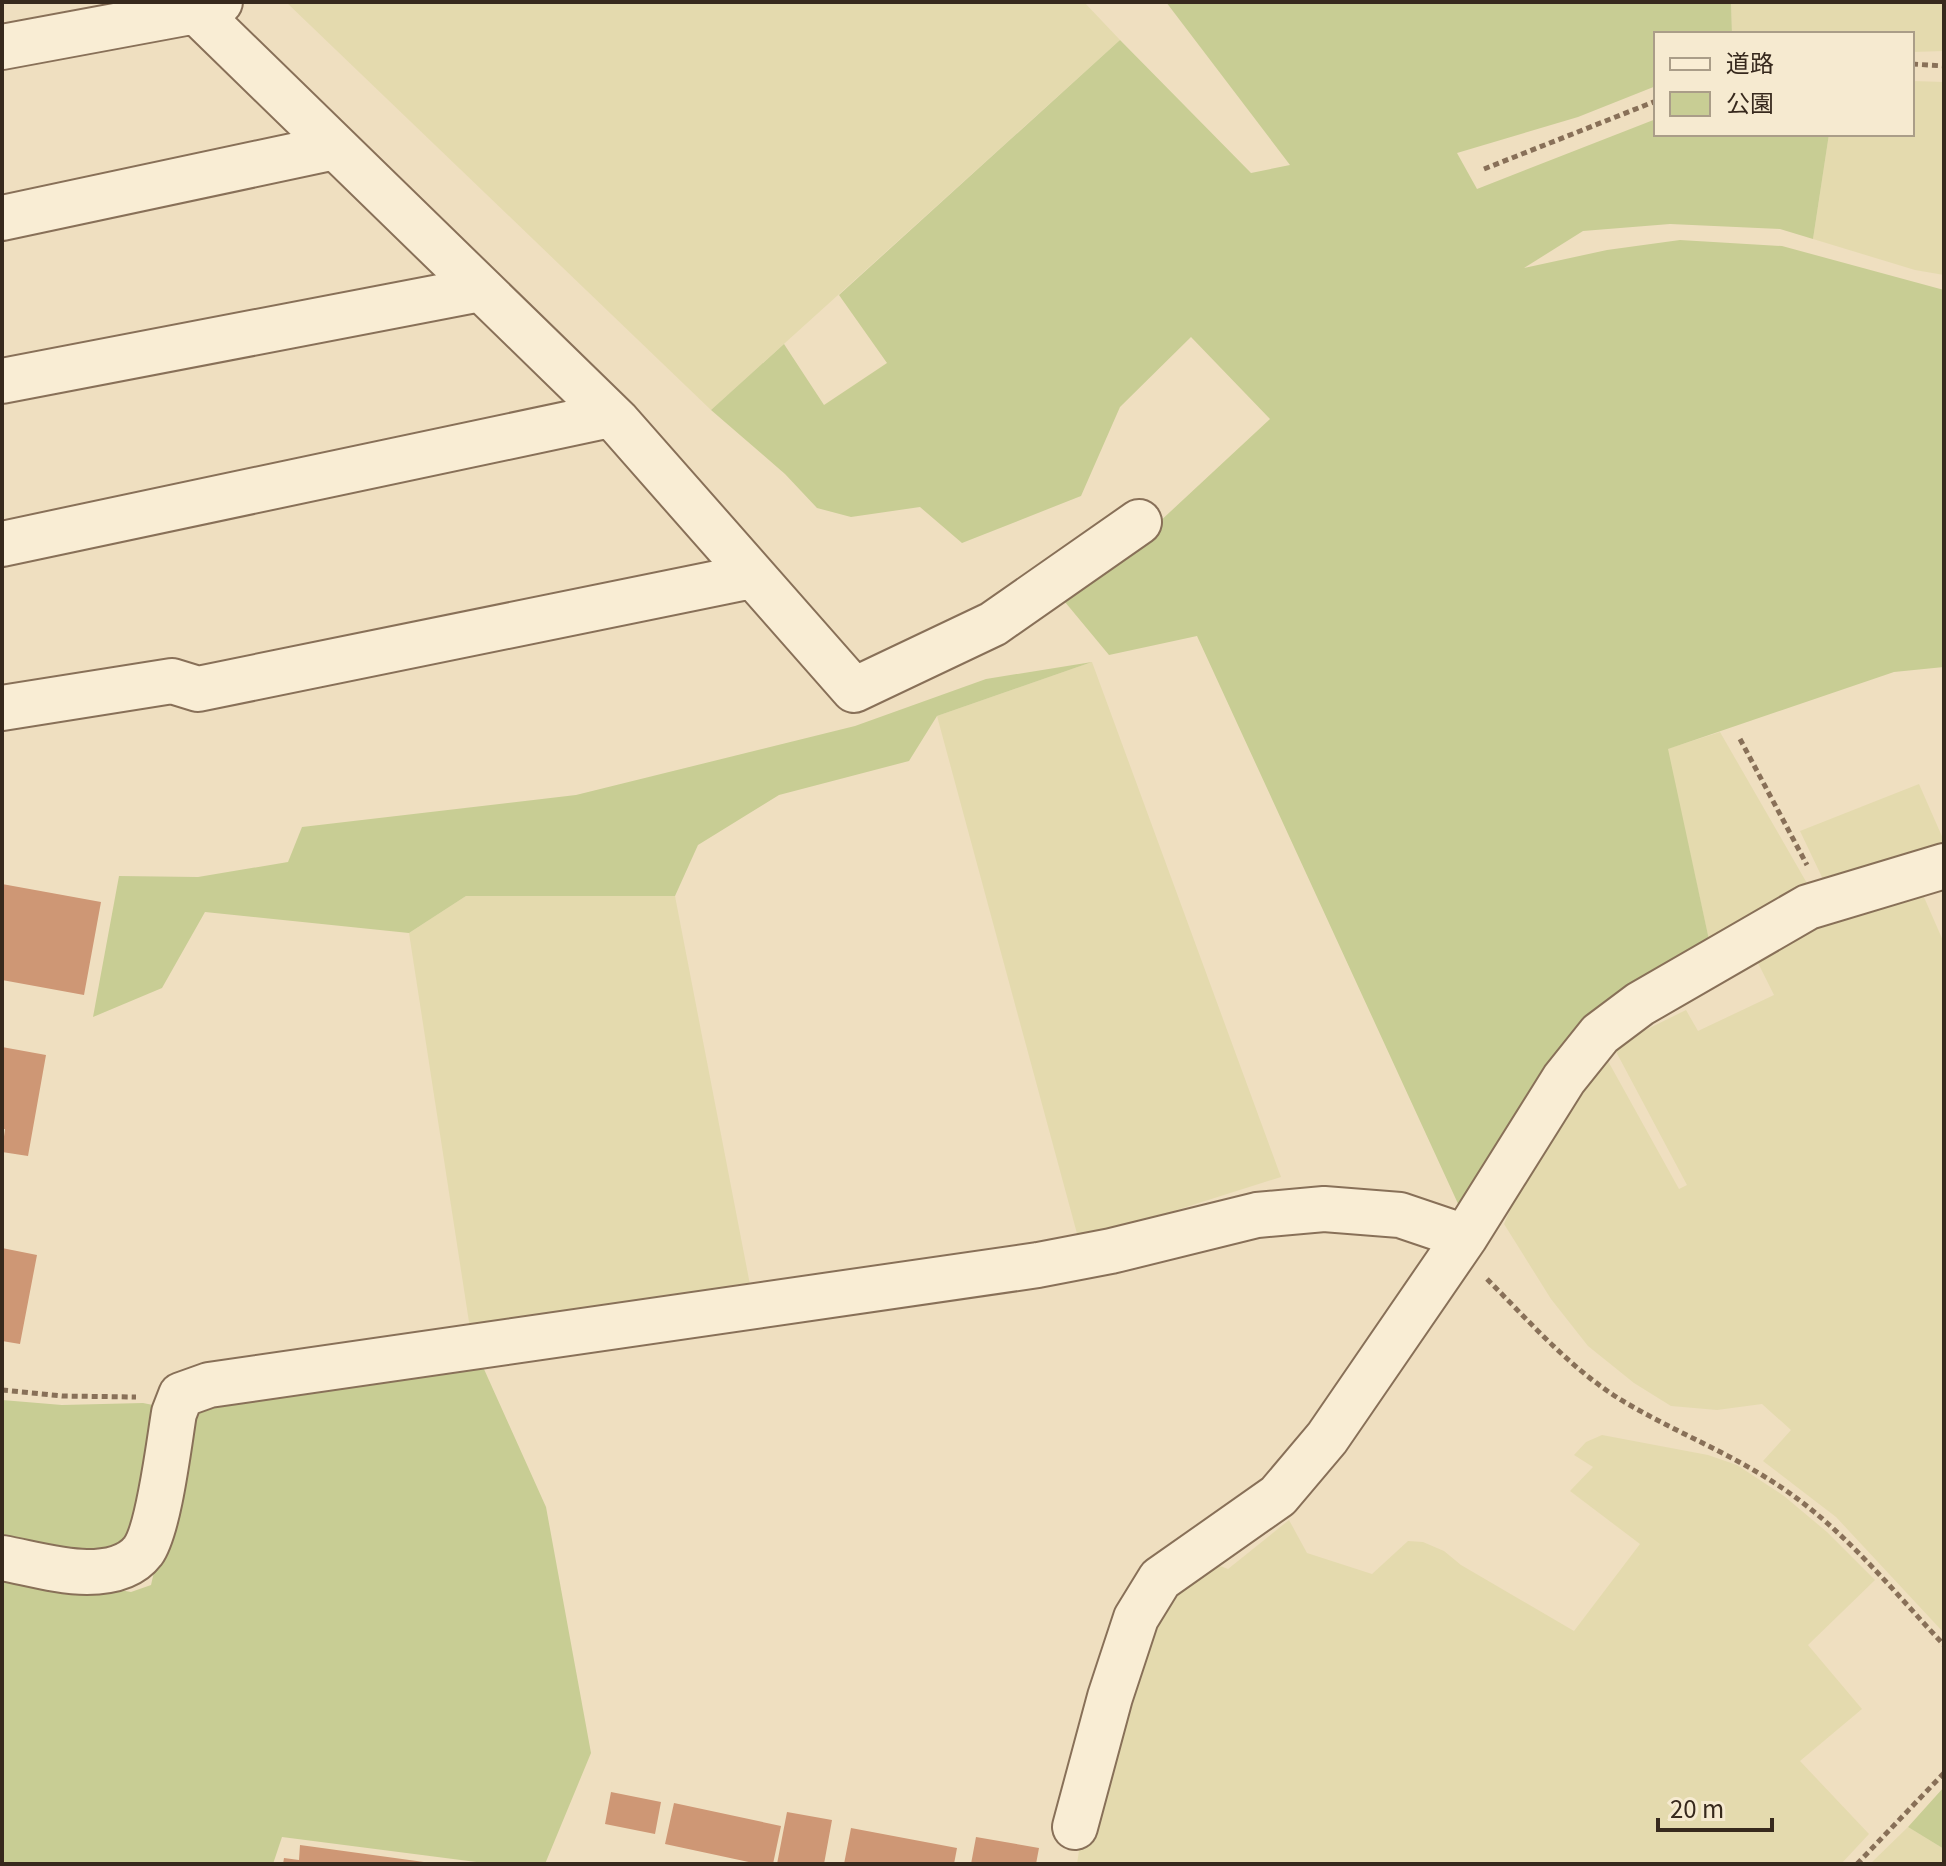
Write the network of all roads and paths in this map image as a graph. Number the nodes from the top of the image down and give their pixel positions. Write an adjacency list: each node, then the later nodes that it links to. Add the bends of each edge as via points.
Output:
1 (208, 7): 2 (street); 6 (street)
2 (2, 47)
3 (1914, 64): 4 (path)
4 (1944, 66)
5 (1654, 102): 7 (path)
6 (335, 147): 8 (street); 9 (street)
7 (1484, 169)
8 (2, 218)
9 (481, 289): 10 (street); 11 (street)
10 (2, 381)
11 (610, 415): 13 (street); 14 (street)
12 (1139, 522): 14 (street, via 993,624 854,690)
13 (2, 544)
14 (752, 576): 15 (street, via 198,689 172,681)
15 (2, 708)
16 (1740, 739): 18 (path)
17 (1944, 866): 18 (street)
18 (1825, 902): 19 (street, via 1640,1004 1600,1034 1564,1079)
19 (1465, 1237): 21 (street, via 1400,1215 1324,1209 1257,1215 1038,1265 209,1385); 23 (path, via 1485,1277 1576,1365 1626,1403 1736,1458 1788,1492 1829,1524); 25 (street, via 1327,1438 1278,1496 1160,1579 1136,1618)
20 (2, 1390): 21 (path, via 62,1396)
21 (181, 1395): 22 (street, via 153,1527 143,1550 127,1565 85,1572)
22 (2, 1558)
23 (1944, 1645)
24 (1944, 1773): 26 (path)
25 (1075, 1827)
26 (1857, 1864)

